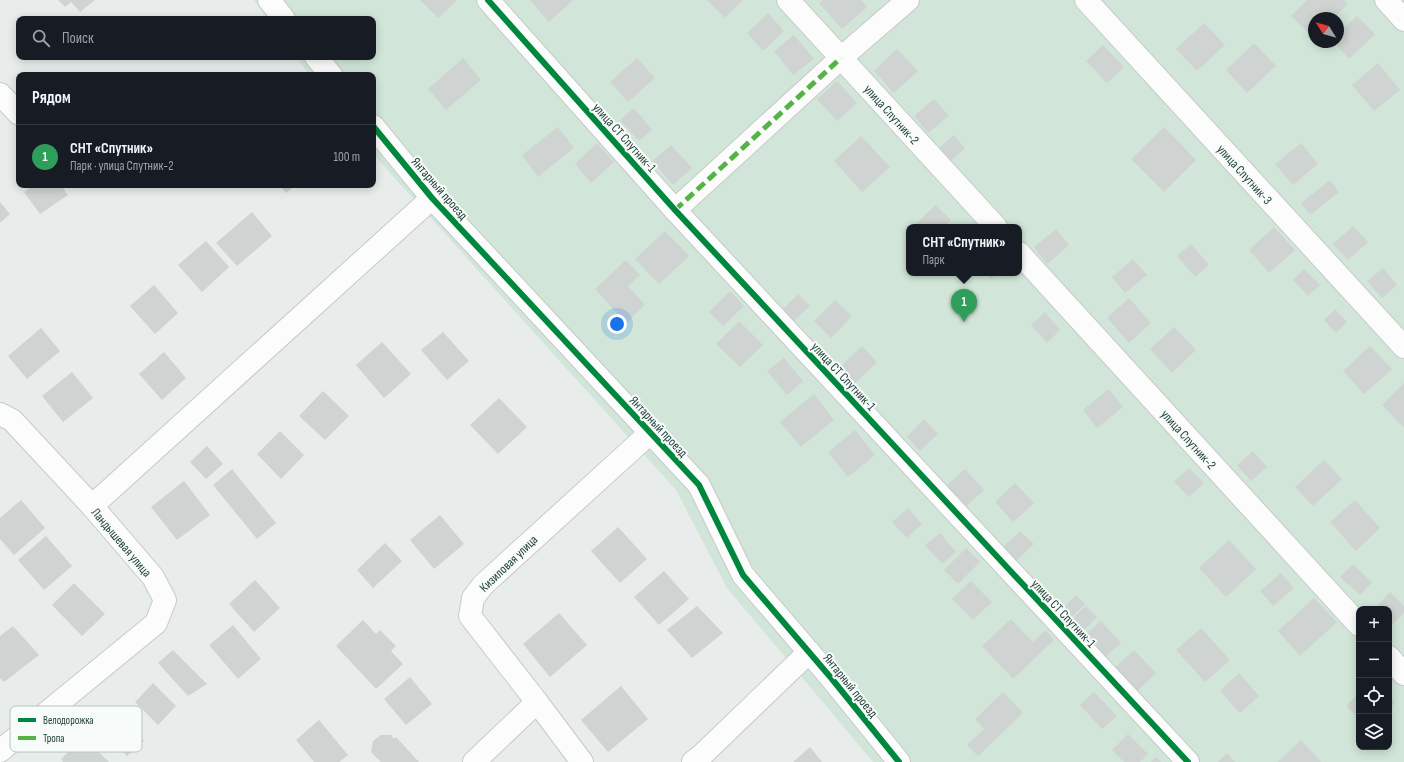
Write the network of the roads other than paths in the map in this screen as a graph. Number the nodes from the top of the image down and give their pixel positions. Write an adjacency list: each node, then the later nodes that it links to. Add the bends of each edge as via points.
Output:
1 (269, 0): 7 (street)
2 (488, 0): 16 (street, улица СТ Спутник-1)
3 (788, 0): 9 (street, улица Спутник-2)
4 (908, 0): 9 (street)
5 (1086, 0): 19 (street, улица Спутник-3)
6 (1386, 0): 8 (street)
7 (282, 16)
8 (1404, 20)
9 (841, 58): 16 (street); 17 (street, улица Спутник-2)
10 (318, 60): 11 (street)
11 (328, 72)
12 (0, 94): 13 (street)
13 (16, 111)
14 (376, 130): 15 (street, Янтарный проезд)
15 (432, 198): 21 (street, Янтарный проезд); 22 (street)
16 (675, 210): 35 (street, улица СТ Спутник-1)
17 (993, 224)
18 (1022, 256): 23 (street, улица Спутник-2)
19 (1404, 347)
20 (0, 414): 22 (street, Ландышевая улица, via 12,420)
21 (650, 433): 24 (street, Янтарный проезд, via 699,485 743,575); 27 (street, Кизиловая улица, via 483,585 473,598 470,616)
22 (92, 506): 28 (street, Ландышевая улица, via 153,577 165,600 156,623)
23 (1356, 621)
24 (809, 652): 33 (street); 34 (street, Янтарный проезд)
25 (1392, 660): 26 (street)
26 (1404, 674)
27 (537, 702): 31 (street); 32 (street, Кизиловая улица)
28 (55, 706)
29 (10, 743): 30 (street, Ландышевая улица)
30 (0, 751)
31 (474, 762)
32 (582, 762)
33 (693, 762)
34 (899, 762)
35 (1188, 762)

